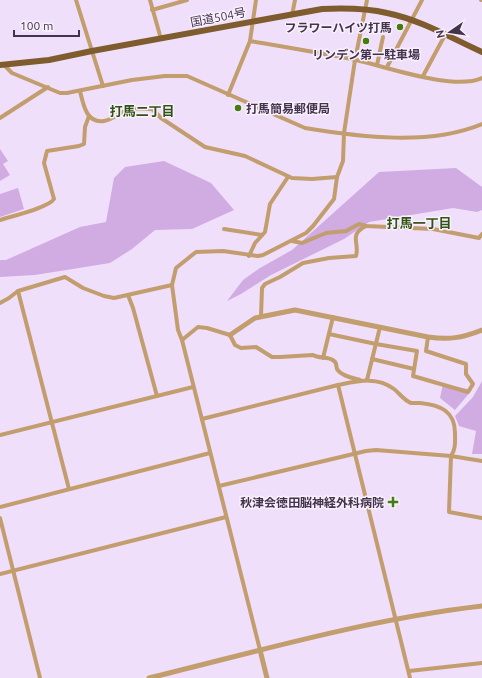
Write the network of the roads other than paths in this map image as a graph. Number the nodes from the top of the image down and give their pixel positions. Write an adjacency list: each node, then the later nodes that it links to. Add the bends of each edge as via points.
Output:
1 (76, 0): 17 (street)
2 (150, 0): 9 (street)
3 (187, 0): 9 (street)
4 (256, 0): 12 (street)
5 (295, 0): 10 (street)
6 (367, 0): 8 (street)
7 (422, 0): 11 (street)
8 (366, 9): 10 (highway, 国道504号, via 322,9); 11 (highway, 国道504号); 19 (street)
9 (152, 10): 15 (street)
10 (292, 14): 12 (highway, 国道504号)
11 (412, 20): 13 (highway, 国道504号); 22 (street)
12 (252, 22): 15 (highway, 国道504号); 16 (street)
13 (445, 34): 18 (highway, 国道504号); 23 (street)
14 (383, 37): 21 (street)
15 (161, 38): 17 (highway, 国道504号)
16 (250, 41): 19 (street); 28 (street)
17 (92, 51): 20 (highway, 国道504号, via 49,60); 25 (street)
18 (482, 52)
19 (355, 60): 21 (street); 32 (street)
20 (2, 65): 26 (street, via 12,73)
21 (377, 65): 22 (street)
22 (387, 67): 23 (street)
23 (423, 76): 24 (street, via 466,82)
24 (482, 78)
25 (103, 86): 27 (street); 28 (street, via 151,77 186,76)
26 (48, 87): 27 (street, via 60,93); 30 (street)
27 (80, 90): 29 (street)
28 (228, 95): 32 (street, via 305,128)
29 (89, 116): 33 (street, via 104,121 128,110 152,109 161,118 205,147 245,156); 35 (street, via 84,144 47,151 44,163 53,193 52,202)
30 (0, 118)
31 (482, 124): 32 (street, via 452,133 418,137 395,138)
32 (344, 133): 34 (street, via 343,161)
33 (288, 177): 34 (street); 39 (street, via 270,204 265,232)
34 (337, 177): 40 (street, via 334,199 306,233)
35 (0, 220)
36 (366, 226): 38 (street, via 433,229 479,238); 40 (street, via 359,224 346,231 326,234 302,243); 46 (street, via 358,231 355,238 356,256 303,263 265,284 262,288)
37 (224, 229): 39 (street)
38 (482, 234)
39 (262, 235): 41 (street)
40 (292, 241): 41 (street, via 263,256)
41 (249, 256): 42 (street, via 223,251 196,252 176,268)
42 (172, 284): 44 (street); 53 (street, via 178,330)
43 (18, 291): 44 (street, via 65,277 83,288 104,296 114,298); 45 (street); 64 (street)
44 (128, 295): 62 (street)
45 (0, 303)
46 (262, 316): 47 (street, via 295,310); 51 (street, via 255,318)
47 (333, 317): 48 (street); 50 (street)
48 (380, 327): 52 (street); 54 (street)
49 (482, 330): 52 (street, via 454,339)
50 (329, 334): 54 (street); 55 (street)
51 (230, 336): 53 (street, via 198,326); 55 (street, via 235,345 241,348 256,347 272,356 313,355)
52 (428, 337): 57 (street, via 426,351 466,364 466,374 473,384 468,392 413,376)
53 (182, 340): 61 (street)
54 (376, 344): 56 (street); 57 (street, via 417,351)
55 (323, 358): 58 (street, via 333,359 340,373)
56 (372, 359): 57 (street); 59 (street)
57 (414, 369)
58 (360, 380): 59 (street); 60 (street)
59 (366, 380): 68 (street, via 388,384 411,402 439,407 448,412 452,416 455,432 455,451)
60 (338, 385): 63 (street); 67 (street)
61 (193, 387): 62 (street); 63 (street)
62 (157, 396): 64 (street)
63 (202, 419): 66 (street)
64 (51, 422): 65 (street); 71 (street)
65 (0, 435)
66 (210, 453): 70 (street); 71 (street)
67 (355, 454): 68 (street, via 376,450); 70 (street); 79 (street)
68 (451, 456): 69 (street); 75 (street, via 449,512)
69 (482, 461)
70 (219, 486): 73 (street)
71 (69, 489): 72 (street)
72 (0, 507)
73 (226, 517): 76 (street); 80 (street)
74 (0, 518): 76 (street)
75 (482, 518)
76 (13, 571): 77 (street); 83 (street)
77 (0, 574)
78 (482, 606): 79 (street)
79 (395, 619): 80 (street); 82 (street)
80 (260, 650): 84 (street); 85 (street)
81 (482, 663): 82 (street)
82 (408, 672): 86 (street)
83 (40, 678)
84 (149, 678)
85 (267, 678)
86 (410, 678)

